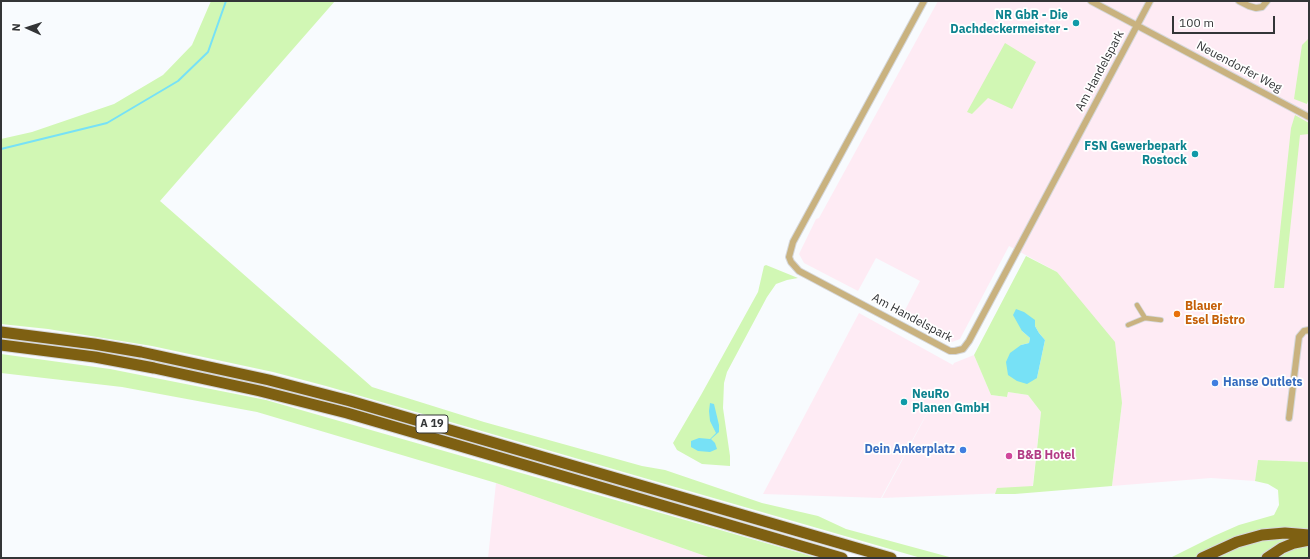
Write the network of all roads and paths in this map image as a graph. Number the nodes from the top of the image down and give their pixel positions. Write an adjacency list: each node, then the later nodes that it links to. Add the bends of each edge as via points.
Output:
1 (924, 1): 6 (street, Am Handelspark, via 793,242 789,257 800,271 955,352 963,349 969,341)
2 (1091, 1): 6 (street, Neuendorfer Weg)
3 (1150, 1): 6 (street)
4 (1239, 1): 5 (street, via 1256,8)
5 (1267, 1)
6 (1136, 26): 7 (street, Neuendorfer Weg)
7 (1309, 117)
8 (1137, 305): 9 (street)
9 (1145, 318): 10 (street); 11 (street)
10 (1161, 320)
11 (1128, 325)
12 (1309, 330): 15 (street, via 1304,331 1299,337)
13 (1, 332): 19 (highway, A 19, via 141,352 269,380 350,401)
14 (1, 345): 18 (highway, A 19, via 95,357 260,391 414,432)
15 (1290, 418)
16 (1309, 535): 20 (highway, via 1262,535 1237,542)
17 (1309, 540): 21 (highway, via 1282,548)
18 (842, 558)
19 (891, 558)
20 (1202, 558)
21 (1267, 558)

